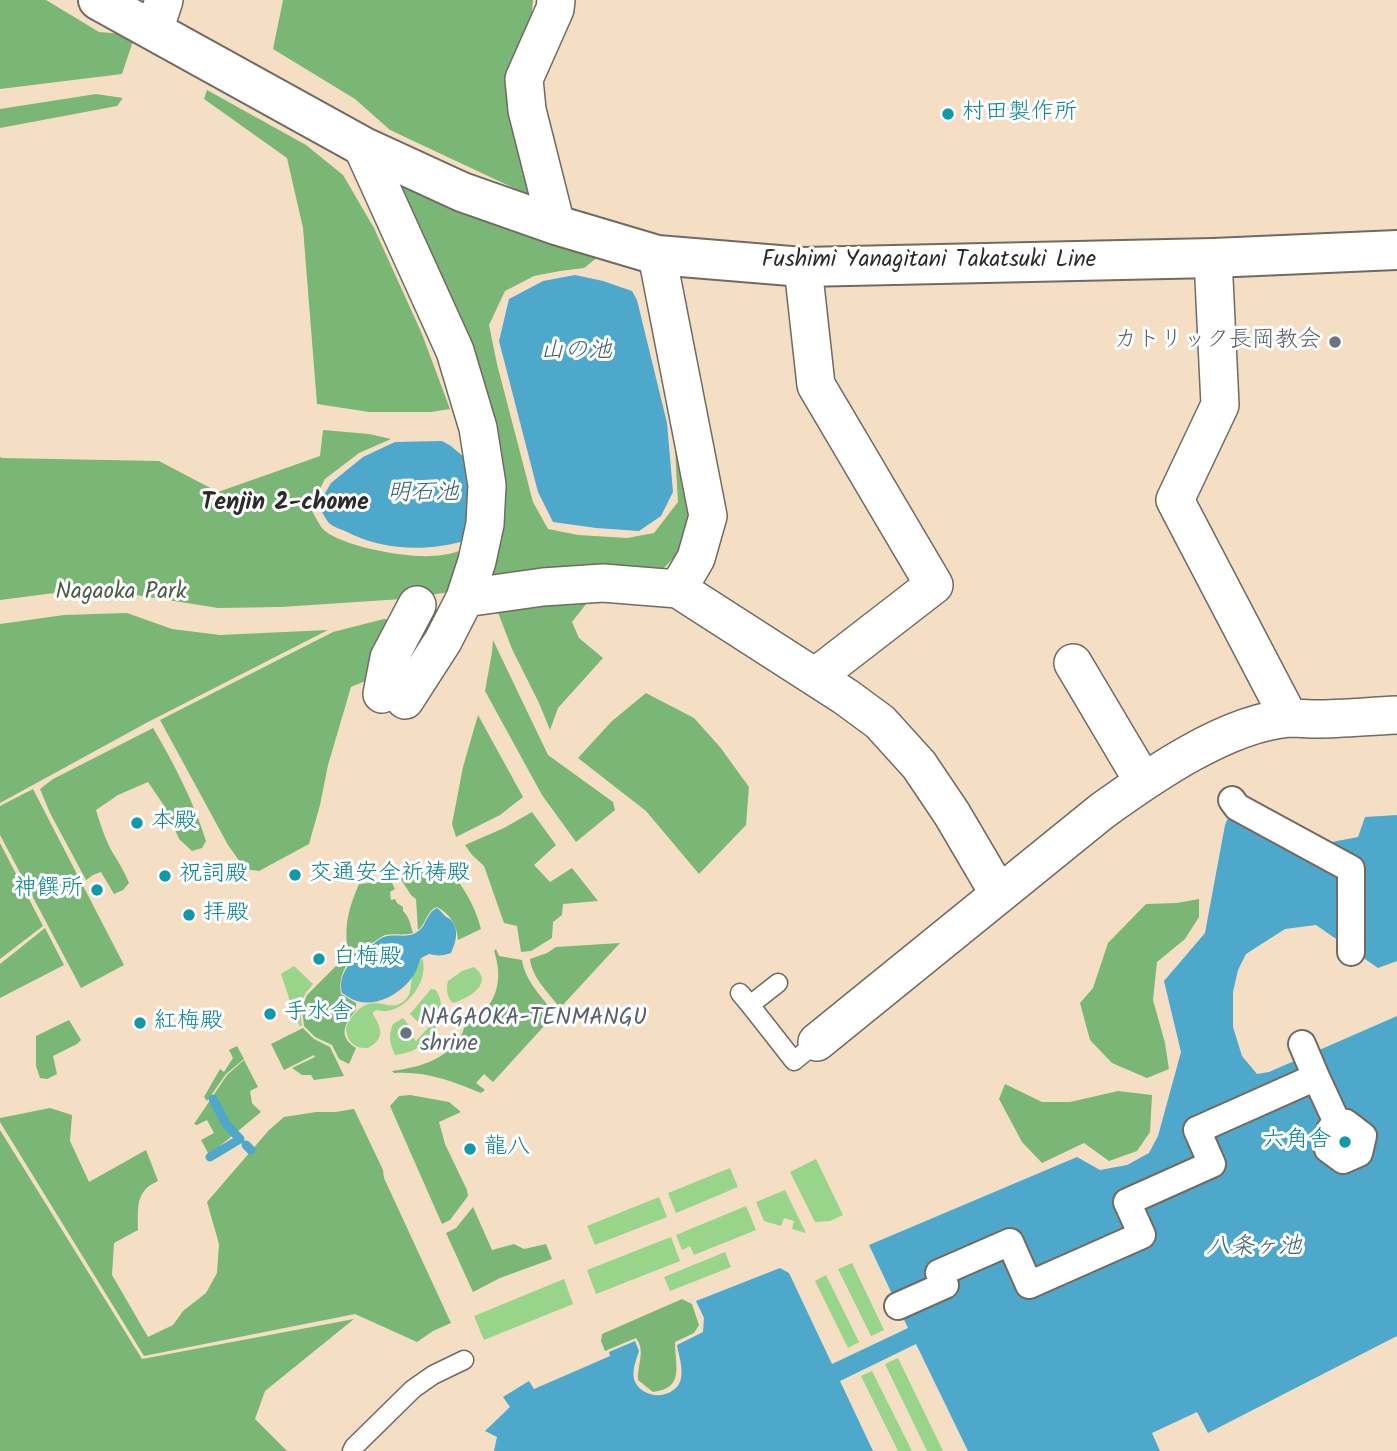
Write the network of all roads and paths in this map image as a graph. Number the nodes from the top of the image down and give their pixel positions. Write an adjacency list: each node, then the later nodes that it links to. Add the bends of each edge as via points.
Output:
1 (99, 0): 3 (main road, Fushimi Yanagitani Takatsuki Line)
2 (556, 0): 5 (street, via 524,79 527,110)
3 (159, 16): 4 (main road, Fushimi Yanagitani Takatsuki Line)
4 (362, 146): 5 (main road, Fushimi Yanagitani Takatsuki Line, via 462,192); 11 (street, via 455,351 478,428 487,485 485,524)
5 (556, 225): 7 (main road, Fushimi Yanagitani Takatsuki Line)
6 (1397, 250): 8 (main road, Fushimi Yanagitani Takatsuki Line)
7 (657, 255): 9 (main road, Fushimi Yanagitani Takatsuki Line); 10 (street, via 708,516 696,558)
8 (1213, 258): 9 (main road, Fushimi Yanagitani Takatsuki Line); 16 (street, via 1220,405 1175,499)
9 (803, 267): 14 (street, via 817,385 934,586)
10 (678, 589): 11 (street, via 603,583); 14 (street)
11 (466, 598): 12 (street, via 443,641 393,697 390,658)
12 (417, 605)
13 (1073, 663): 17 (street)
14 (815, 677): 19 (street, via 880,722 919,765)
15 (1397, 715): 16 (street)
16 (1289, 718): 17 (street, via 1248,726)
17 (1143, 781): 19 (street)
18 (1232, 800): 20 (street, via 1237,807 1351,869)
19 (999, 894): 22 (street)
20 (1351, 952)
21 (778, 983): 22 (lane, via 745,999 794,1061)
22 (817, 1042)
23 (1301, 1044): 24 (street)
24 (1316, 1077): 25 (street); 26 (street, via 1197,1130 1212,1164 1127,1202 1142,1235 1029,1285 1010,1242 939,1273 945,1285)
25 (1339, 1128)
26 (898, 1306)
27 (464, 1360): 28 (lane, via 413,1389)
28 (352, 1451)

